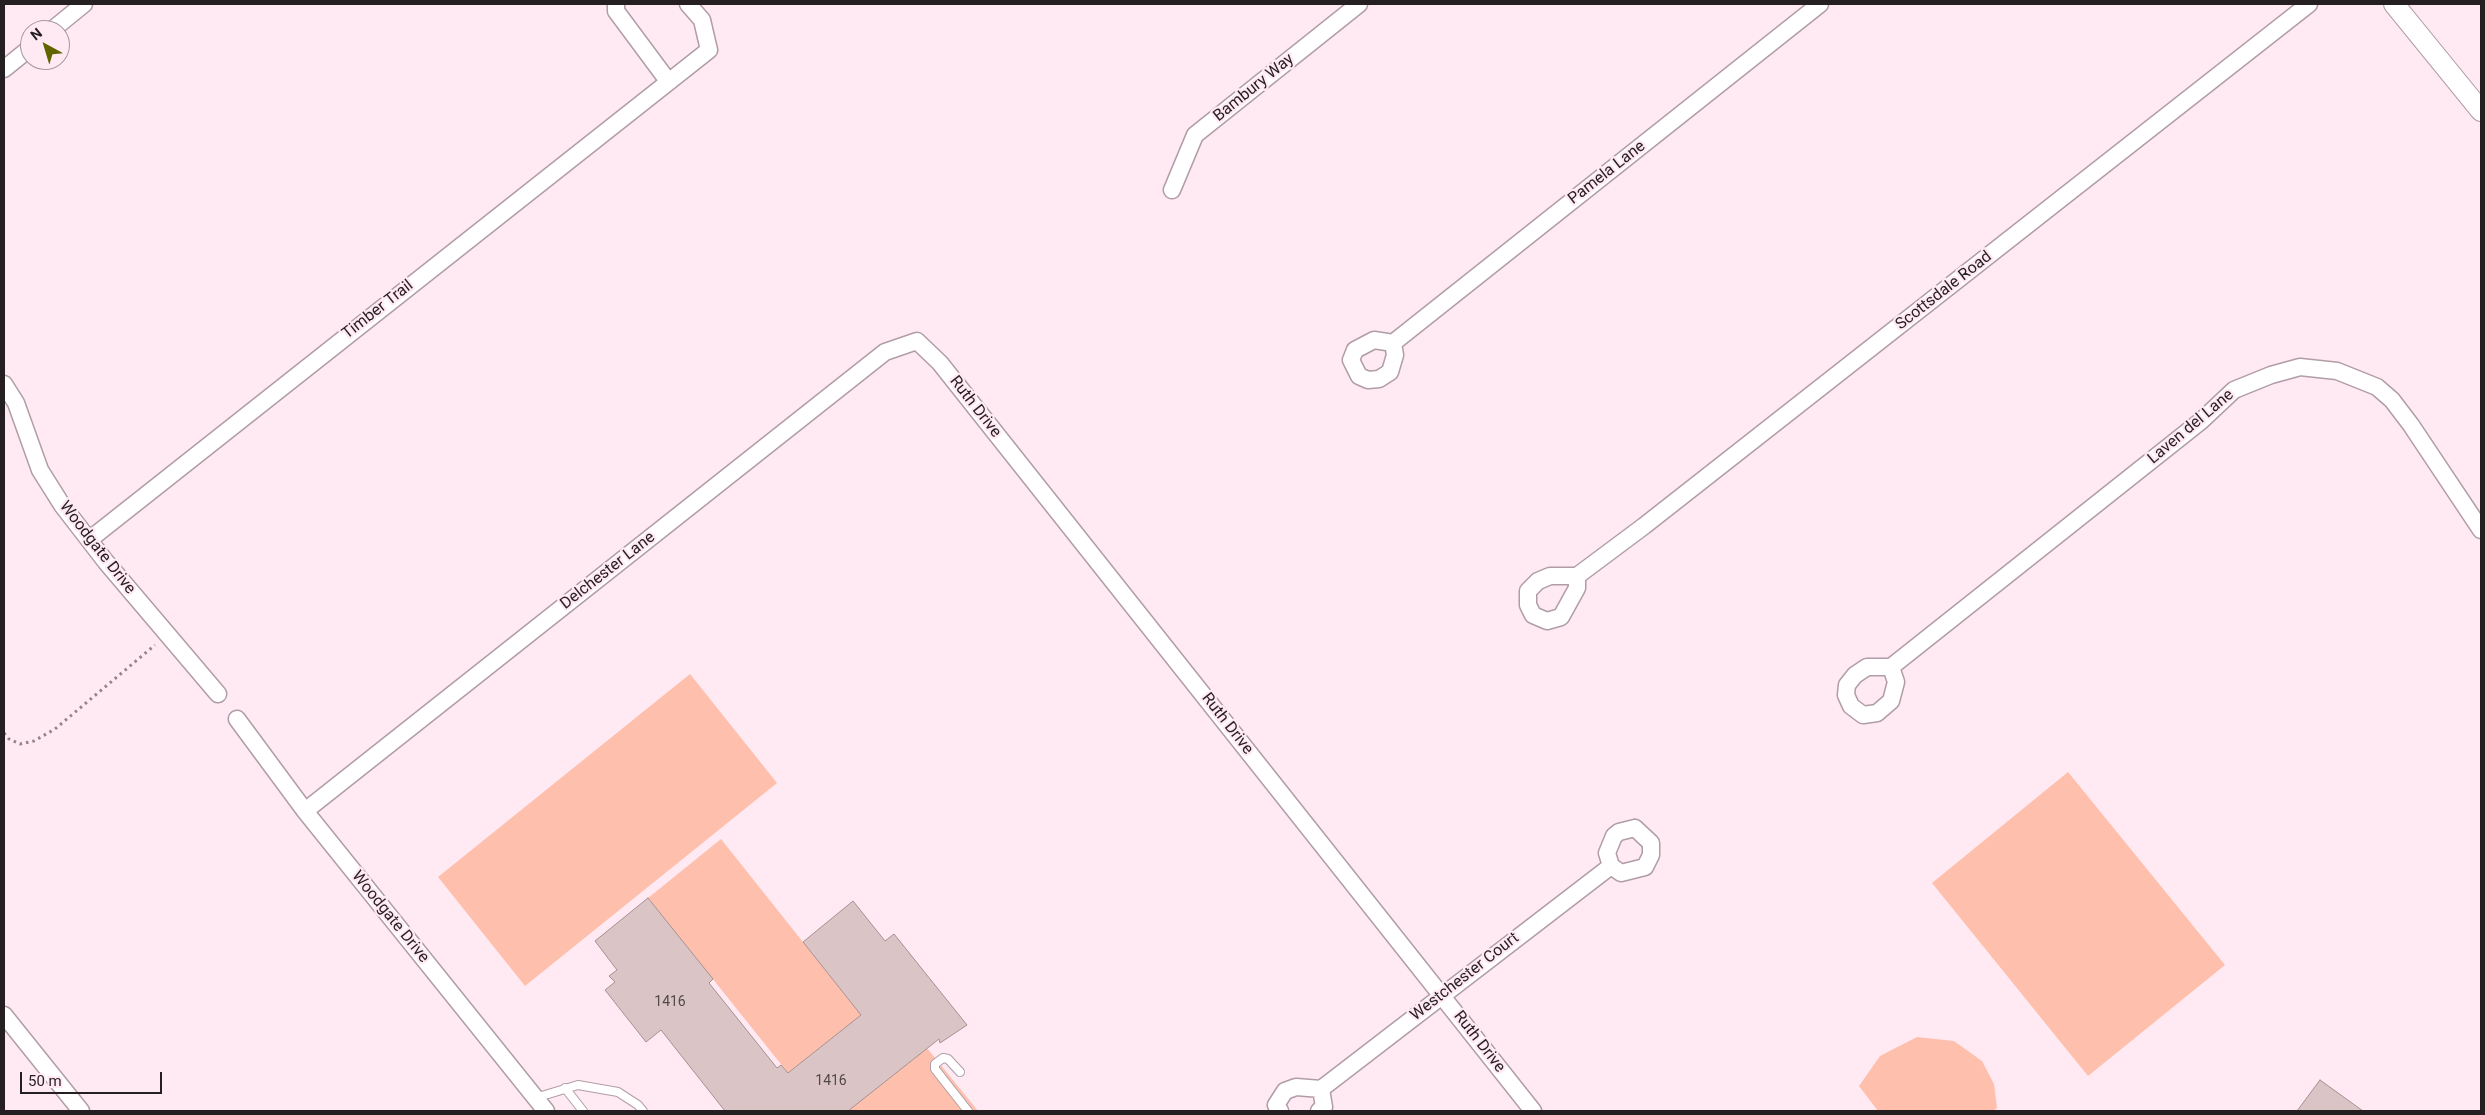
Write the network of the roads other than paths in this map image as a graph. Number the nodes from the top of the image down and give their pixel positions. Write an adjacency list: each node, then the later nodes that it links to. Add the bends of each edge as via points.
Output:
1 (84, 4): 8 (street)
2 (616, 4): 11 (street, via 616,11)
3 (688, 4): 11 (street, Timber Trail, via 702,20 709,50)
4 (1359, 4): 13 (street, Bambury Way, via 1195,135)
5 (1820, 4): 15 (street, Pamela Lane)
6 (2309, 4): 19 (street, Scottsdale Road)
7 (2394, 4): 12 (street)
8 (64, 20)
9 (20, 56): 10 (street)
10 (4, 69)
11 (668, 81): 18 (street, Timber Trail)
12 (2481, 111)
13 (1172, 190)
14 (917, 341): 23 (street, Delchester Lane, via 885,352); 25 (street, Ruth Drive, via 947,371)
15 (1393, 343)
16 (4, 384): 18 (street, Woodgate Drive, via 16,403 40,470)
17 (2481, 530): 20 (street, Laven del Lane, via 2392,400 2377,387 2337,371 2300,367 2234,390 2201,421)
18 (89, 540): 21 (street, Woodgate Drive)
19 (1577, 576)
20 (1891, 667)
21 (218, 694)
22 (237, 719): 23 (street, Woodgate Drive)
23 (305, 811): 30 (street, Woodgate Drive)
24 (1610, 866): 25 (street, Westchester Court)
25 (1441, 994): 29 (street, Westchester Court); 38 (street, Ruth Drive)
26 (4, 1014): 31 (street)
27 (960, 1072): 35 (lane, via 948,1059 943,1058 935,1064 935,1069)
28 (565, 1088): 30 (lane); 33 (lane); 34 (lane, via 578,1085 618,1092)
29 (1321, 1089): 36 (street, via 1296,1087 1285,1091 1276,1105); 37 (street, via 1324,1106)
30 (535, 1098): 32 (street, Woodgate Drive)
31 (81, 1111)
32 (546, 1111)
33 (583, 1111)
34 (643, 1111)
35 (968, 1111)
36 (1280, 1111)
37 (1319, 1111)
38 (1533, 1111)

